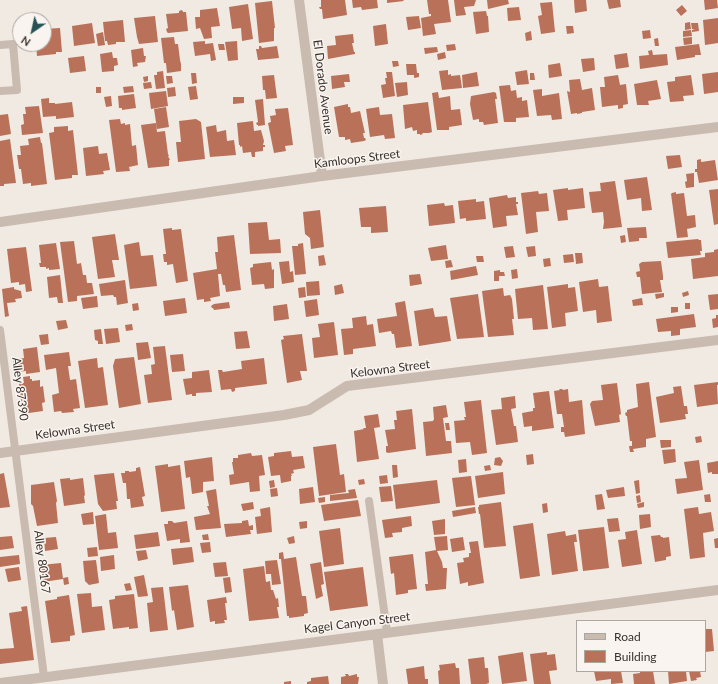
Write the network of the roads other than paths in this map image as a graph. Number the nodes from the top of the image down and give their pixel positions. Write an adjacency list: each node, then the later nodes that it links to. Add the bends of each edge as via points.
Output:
1 (299, 0): 5 (street, El Dorado Avenue)
2 (0, 45): 3 (lane, via 13,44 17,90)
3 (0, 91)
4 (718, 127): 5 (street, Kamloops Street)
5 (322, 176): 6 (street, Kamloops Street)
6 (0, 222)
7 (0, 330): 9 (lane, Alley 87390)
8 (718, 340): 9 (street, Kelowna Street, via 347,386 309,410)
9 (15, 451): 10 (street, Kelowna Street); 14 (lane, Alley 80167)
10 (0, 453)
11 (369, 501): 13 (lane)
12 (718, 590): 13 (street, Kagel Canyon Street)
13 (382, 633): 14 (street, Kagel Canyon Street); 16 (street)
14 (44, 677): 15 (street, Kagel Canyon Street)
15 (0, 683)
16 (383, 684)

